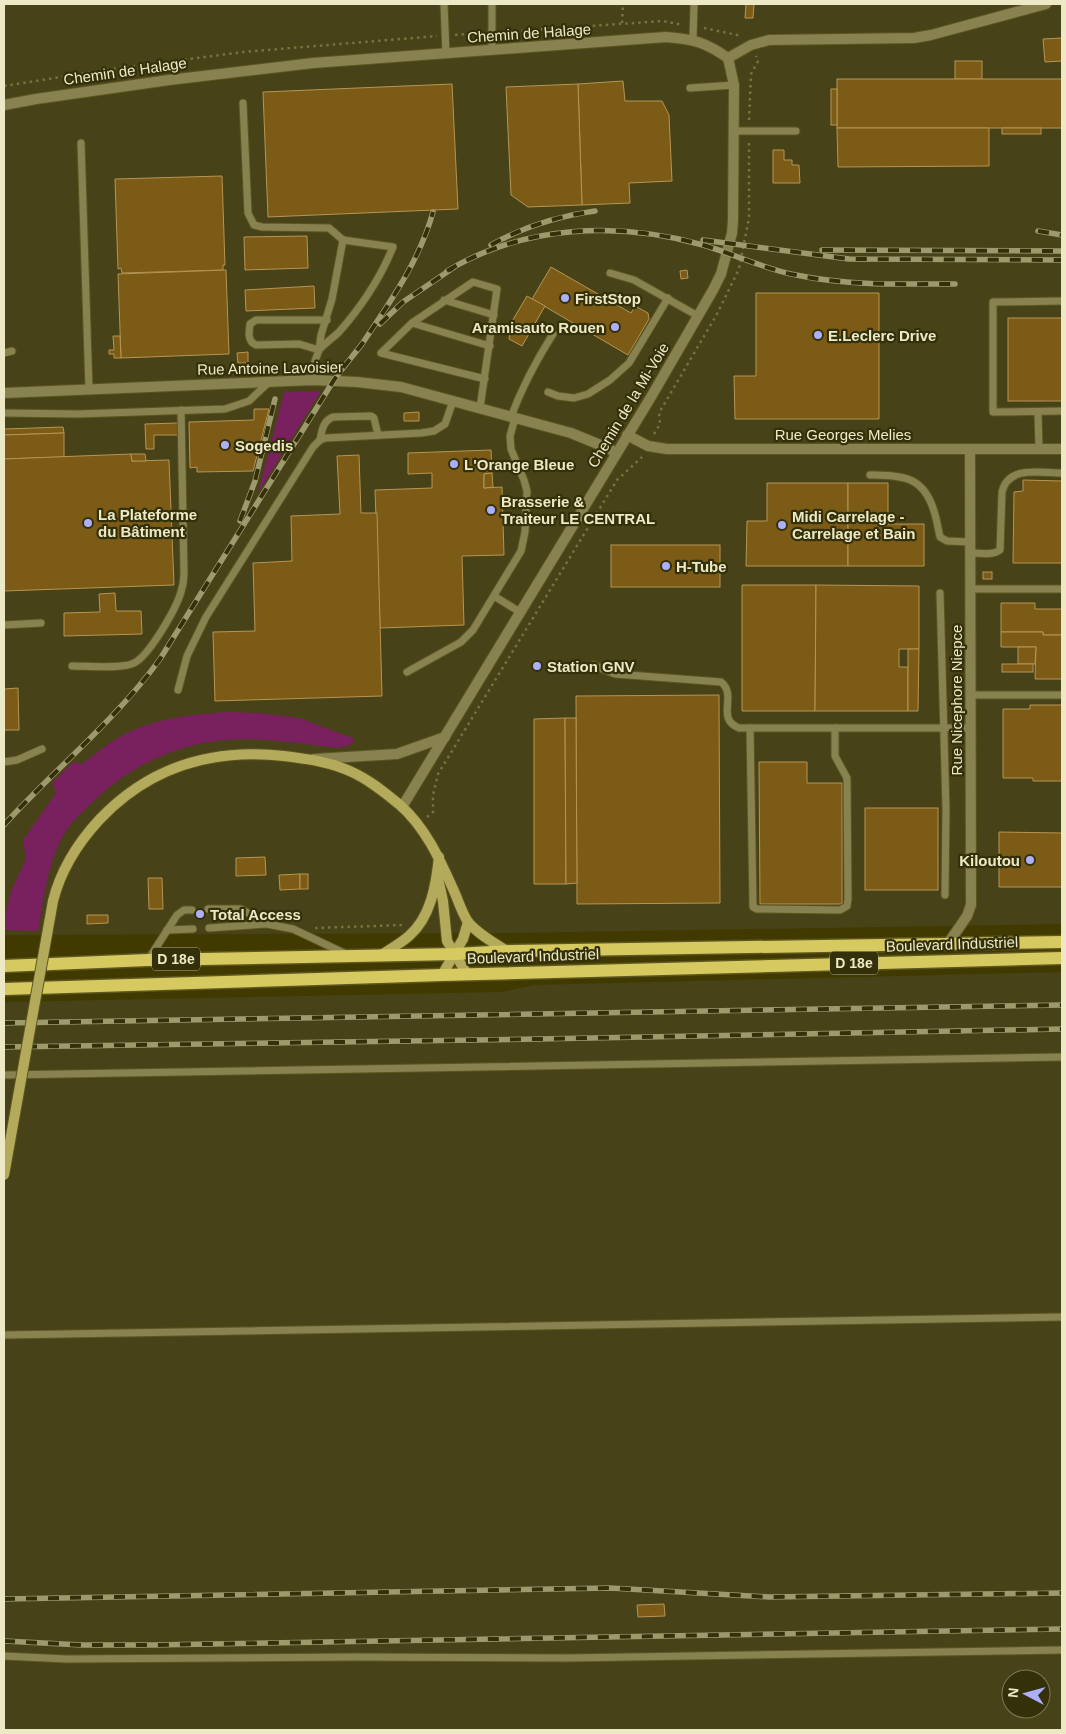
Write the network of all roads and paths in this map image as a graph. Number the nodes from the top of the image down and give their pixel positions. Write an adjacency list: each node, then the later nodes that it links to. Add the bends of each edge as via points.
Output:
1 (444, 4): 10 (lane)
2 (492, 4): 9 (lane)
3 (623, 4): 6 (path)
4 (694, 4): 7 (lane)
5 (1046, 4): 8 (street, via 923,37 769,40)
6 (622, 23)
7 (693, 39): 9 (street, Chemin de Halage); 11 (street, Chemin de Halage)
8 (751, 45): 11 (street); 17 (path, via 758,61 751,74)
9 (492, 50): 10 (street, Chemin de Halage)
10 (446, 54): 15 (street, Chemin de Halage, via 313,63 36,98)
11 (728, 58): 12 (street, Chemin de la Mi-Voie)
12 (734, 85): 13 (lane); 16 (street, Chemin de la Mi-Voie)
13 (690, 88)
14 (243, 103): 20 (lane, via 251,221 262,227 329,228)
15 (4, 105)
16 (734, 131): 17 (lane); 26 (street, Chemin de la Mi-Voie, via 732,233 721,274)
17 (749, 131): 18 (lane); 47 (path, via 749,218 739,269 706,334 659,413)
18 (796, 131)
19 (81, 143): 37 (lane)
20 (343, 240): 27 (lane); 31 (lane, via 393,247 368,295 338,333)
21 (610, 273): 22 (lane, via 634,280)
22 (668, 298): 26 (lane); 38 (lane, via 629,363 610,380 588,394 574,398)
23 (444, 300): 25 (lane); 25 (lane, via 473,282 497,289); 28 (lane)
24 (1062, 301): 43 (lane, via 993,302 993,412)
25 (494, 315): 30 (lane)
26 (698, 316): 49 (street, Chemin de la Mi-Voie)
27 (327, 320): 31 (lane); 31 (lane, via 256,320 250,324 252,343 299,344)
28 (412, 323): 30 (lane); 34 (lane, via 381,353)
29 (553, 334): 46 (lane, via 521,390)
30 (490, 346): 34 (lane)
31 (319, 350): 35 (lane)
32 (12, 351): 33 (lane)
33 (4, 353)
34 (485, 379): 41 (lane)
35 (313, 380): 36 (street, Rue Antoine Lavoisier); 40 (street, Rue Antoine Lavoisier, via 401,387)
36 (269, 382): 37 (street, Rue Antoine Lavoisier); 42 (lane, via 239,406)
37 (89, 389): 39 (street, Rue Antoine Lavoisier)
38 (548, 392)
39 (4, 393)
40 (453, 401): 41 (street, Rue Antoine Lavoisier); 48 (lane, via 448,419 441,427 421,433)
41 (480, 408): 46 (street, Rue Antoine Lavoisier)
42 (181, 410): 45 (lane); 68 (lane, via 184,573 176,606 143,656 134,664)
43 (1038, 412): 44 (lane); 52 (lane)
44 (1062, 412)
45 (4, 413)
46 (513, 418): 54 (street, Rue Antoine Lavoisier, via 571,432); 63 (lane, via 510,443 527,491 525,538 521,551)
47 (660, 424)
48 (378, 435): 50 (lane); 50 (lane, via 371,416 333,417 325,423)
49 (628, 435): 51 (street, Rue Georges Melies, via 648,446 667,449); 54 (street, Chemin de la Mi-Voie)
50 (320, 440): 70 (lane, via 194,638)
51 (970, 449): 52 (street, Rue Georges Melies); 58 (street, Rue Nicephore Niepce)
52 (1039, 449): 53 (street, Rue Georges Melies)
53 (1062, 449)
54 (616, 454): 64 (street, Chemin de la Mi-Voie)
55 (643, 456): 82 (path, via 617,480 438,774 432,795 433,812)
56 (1062, 473): 59 (lane, via 1020,473 1009,478 1002,492 1000,550)
57 (870, 475): 58 (lane, via 912,479 919,484 933,507 940,538)
58 (971, 542): 59 (street, Rue Nicephore Niepce)
59 (971, 553): 60 (street, Rue Nicephore Niepce)
60 (971, 589): 61 (lane); 71 (street, Rue Nicephore Niepce)
61 (1062, 589)
62 (940, 593): 75 (lane)
63 (494, 596): 64 (lane); 69 (lane, via 473,630 461,642)
64 (520, 612): 77 (street, Chemin de la Mi-Voie)
65 (41, 623): 66 (lane)
66 (4, 625)
67 (593, 665): 73 (lane, via 615,674 721,682 728,692 728,722 738,728)
68 (72, 666)
69 (407, 672)
70 (178, 690)
71 (971, 694): 72 (lane); 76 (street, Rue Nicephore Niepce)
72 (1062, 695)
73 (750, 728): 74 (lane); 74 (lane, via 753,907 840,910 847,906 848,899 847,778 835,756)
74 (835, 728): 75 (lane)
75 (944, 728): 76 (lane); 85 (lane)
76 (971, 728): 94 (street, Rue Nicephore Niepce, via 970,905 967,916)
77 (445, 737): 79 (street, via 397,754); 81 (street, Chemin de la Mi-Voie)
78 (42, 749): 80 (lane)
79 (314, 759): 81 (main road, via 364,778); 107 (main road, bridge, via 248,754 189,762 157,776 120,799 87,833 64,869 53,901)
80 (4, 762)
81 (402, 807): 82 (main road)
82 (418, 825): 83 (main road)
83 (439, 856): 84 (main road); 88 (main road)
84 (437, 874): 96 (main road, via 431,901 420,924); 97 (main road, via 446,937)
85 (945, 895)
86 (192, 910): 92 (lane, via 180,912)
87 (208, 910): 89 (lane, via 241,909)
88 (468, 922): 95 (main road); 97 (main road)
89 (267, 924): 90 (lane); 98 (lane, via 293,928)
90 (209, 928)
91 (193, 929): 92 (lane)
92 (167, 930): 100 (lane)
93 (1062, 942): 94 (main road, Boulevard Industriel / D 18e)
94 (947, 945): 95 (main road, Boulevard Industriel / D 18e)
95 (507, 951): 97 (main road, Boulevard Industriel / D 18e)
96 (383, 954): 97 (main road, Boulevard Industriel / D 18e); 98 (main road, Boulevard Industriel / D 18e)
97 (455, 954): 102 (main road); 103 (main road)
98 (348, 956): 100 (main road, Boulevard Industriel / D 18e)
99 (1062, 958): 102 (main road, Boulevard Industriel / D 18e)
100 (148, 960): 101 (main road, Boulevard Industriel / D 18e)
101 (4, 966)
102 (467, 974): 103 (main road, Boulevard Industriel / D 18e)
103 (442, 975): 104 (main road, Boulevard Industriel / D 18e)
104 (4, 989)
105 (1062, 1057): 106 (lane)
106 (4, 1075)
107 (4, 1175)
108 (1062, 1317): 109 (lane)
109 (4, 1335)
110 (1062, 1650): 111 (lane, via 569,1658 66,1659)
111 (4, 1656)

